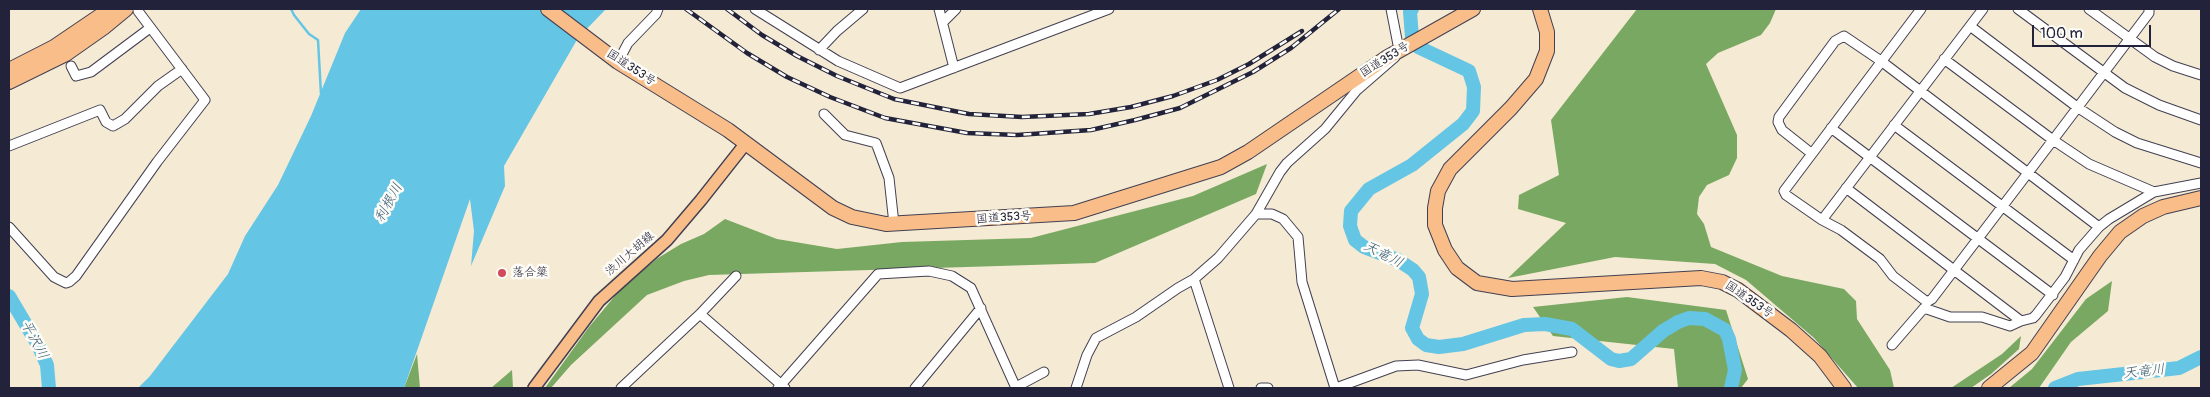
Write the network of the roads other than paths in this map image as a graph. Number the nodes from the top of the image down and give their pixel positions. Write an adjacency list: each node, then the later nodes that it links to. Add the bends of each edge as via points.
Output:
1 (110, 9): 29 (highway, via 54,47)
2 (548, 9): 25 (highway, 国道353号)
3 (658, 9): 25 (street)
4 (755, 9): 23 (street)
5 (863, 9): 23 (street)
6 (939, 9): 18 (street)
7 (956, 9): 18 (street)
8 (1107, 9): 28 (street)
9 (1392, 9): 22 (street)
10 (1474, 9): 22 (highway, 国道353号)
11 (1540, 9): 79 (highway, 国道353号, via 1547,40 1540,71 1527,90 1450,169 1438,191 1435,225 1457,268 1477,283 1512,289 1701,278 1722,282 1738,290 1798,336 1820,356)
12 (1921, 9): 26 (street)
13 (1982, 9): 19 (street)
14 (2018, 9): 31 (street)
15 (2089, 9): 21 (street)
16 (2150, 9): 21 (street)
17 (132, 10): 20 (street); 33 (highway, via 66,54)
18 (942, 22): 28 (street)
19 (1970, 26): 24 (street); 35 (street)
20 (150, 28): 27 (street, via 91,72 76,76); 30 (street)
21 (2129, 39): 31 (street); 32 (street, via 2173,66)
22 (1403, 48): 52 (street, via 1357,90 1325,129 1287,163); 54 (highway, 国道353号, via 1235,160 1190,178 1074,212)
23 (819, 50): 28 (street, via 900,88)
24 (1944, 58): 34 (street); 40 (street)
25 (614, 59): 41 (highway, 国道353号)
26 (1881, 61): 34 (street); 39 (street); 43 (street, via 1849,38 1844,36 1836,41 1779,117 1782,130)
27 (70, 66)
28 (954, 68)
29 (9, 70)
30 (182, 70): 42 (street, via 158,86 125,119 113,126 106,122 100,110); 55 (street, via 205,100 76,276 66,284 54,277)
31 (2103, 74): 35 (street); 37 (street, via 2140,97)
32 (2201, 74)
33 (9, 82)
34 (1920, 91): 38 (street); 46 (street)
35 (2077, 107): 40 (street); 45 (street, via 2137,143)
36 (824, 114): 54 (street, via 845,135 876,143 889,178)
37 (2201, 120)
38 (1894, 125): 44 (street); 51 (street)
39 (1831, 128): 43 (street); 44 (street)
40 (2053, 140): 46 (street); 49 (street, via 2089,164)
41 (746, 143): 54 (highway, 国道353号, via 833,208 868,222); 70 (main road, 渋川大胡線, via 672,235 599,301)
42 (9, 146)
43 (1811, 153): 53 (street, via 1785,193)
44 (1869, 157): 48 (street); 57 (street)
45 (2201, 163)
46 (2028, 173): 51 (street); 56 (street)
47 (2201, 183): 49 (street)
48 (1846, 188): 53 (street); 59 (street)
49 (2154, 192): 56 (street)
50 (2201, 198): 80 (highway, via 2163,207 2142,216 2120,232 2036,348)
51 (2003, 206): 57 (street); 58 (street)
52 (1256, 214): 61 (street, via 1218,258); 78 (street, via 1272,214 1283,219 1298,237 1302,282)
53 (1822, 220): 59 (street, via 1880,259 1893,276 1926,302 1932,299)
54 (894, 224)
55 (9, 227)
56 (2099, 227): 58 (street)
57 (1978, 238): 59 (street); 62 (street)
58 (2074, 260): 62 (street)
59 (1954, 270): 65 (street)
60 (736, 276): 64 (street)
61 (1194, 279): 74 (street, via 1136,317 1096,338); 75 (street)
62 (2053, 295): 65 (street, via 2033,318)
63 (981, 308): 69 (street, via 971,288 952,276 929,271 878,274); 72 (street); 73 (street)
64 (700, 314): 69 (street); 71 (street)
65 (2021, 321): 66 (street, via 2010,326 1982,317 1950,317 1924,308)
66 (1892, 345)
67 (1572, 352): 78 (street, via 1523,360 1466,375 1418,365 1396,366)
68 (1044, 372): 73 (street)
69 (781, 387)
70 (534, 388)
71 (621, 388)
72 (915, 388)
73 (1016, 388)
74 (1076, 388)
75 (1229, 388)
76 (1261, 388): 77 (street)
77 (1268, 388)
78 (1336, 388)
79 (1844, 388)
80 (1989, 388)

